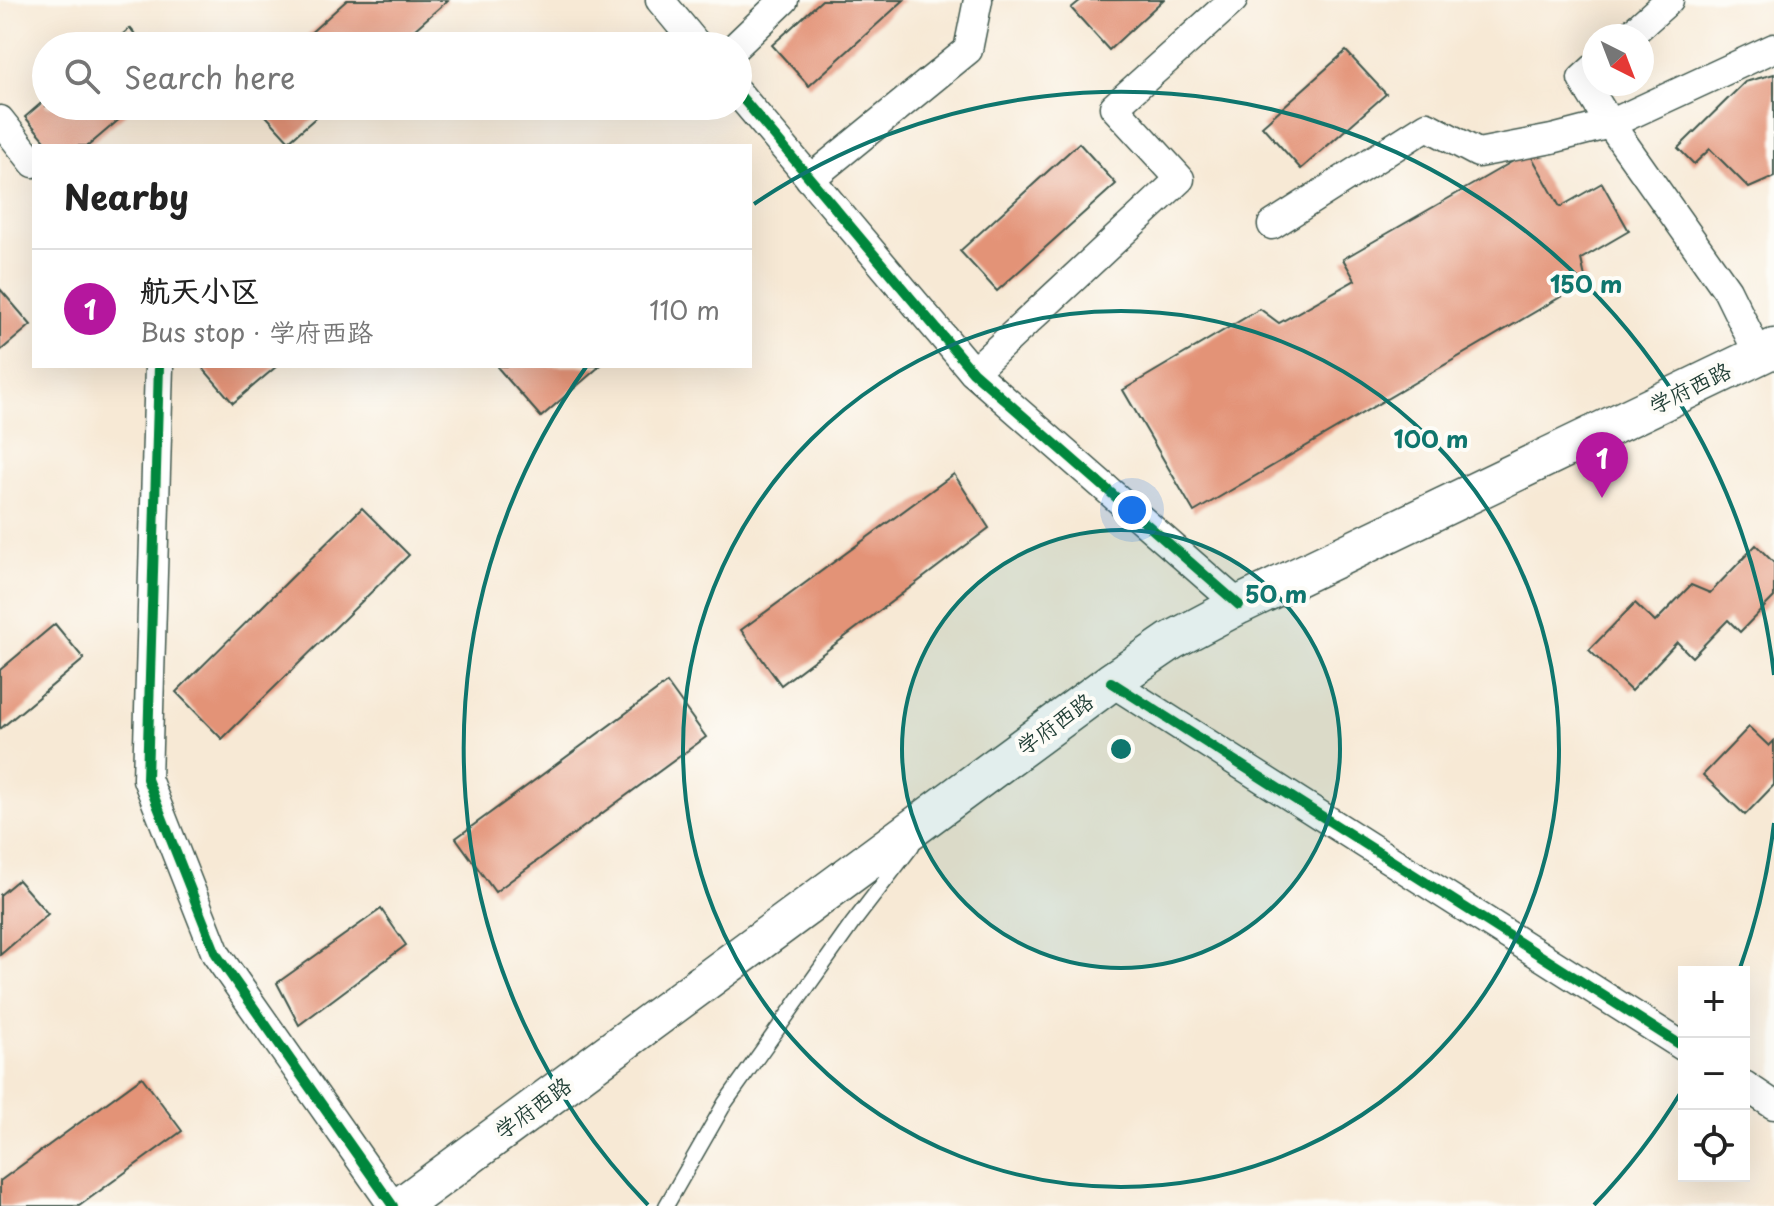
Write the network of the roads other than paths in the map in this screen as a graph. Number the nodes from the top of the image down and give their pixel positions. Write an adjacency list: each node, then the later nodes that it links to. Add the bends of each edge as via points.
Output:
1 (660, 0): 7 (street)
2 (784, 0): 8 (street)
3 (978, 0): 15 (street, via 968,50)
4 (1233, 0): 19 (street, via 1114,107 1180,179)
5 (1669, 0): 6 (street)
6 (1642, 24)
7 (686, 32)
8 (751, 32)
9 (1774, 48): 13 (street)
10 (1593, 96): 13 (street)
11 (752, 110): 15 (street)
12 (0, 120): 14 (street)
13 (1610, 124): 16 (street, via 1478,153 1427,126); 17 (street)
14 (32, 160)
15 (810, 179): 19 (street)
16 (1272, 225)
17 (1766, 352): 20 (main road, 学府西路)
18 (159, 368): 26 (street, via 147,779 216,954)
19 (973, 372): 20 (street)
20 (1239, 605): 21 (main road, 学府西路, via 1171,641)
21 (1111, 682): 22 (main road, 学府西路); 23 (street)
22 (941, 808): 27 (main road, 学府西路); 28 (lane, via 725,1103)
23 (1678, 1043)
24 (1750, 1089): 25 (street)
25 (1774, 1105)
26 (393, 1206)
27 (401, 1206)
28 (666, 1206)

